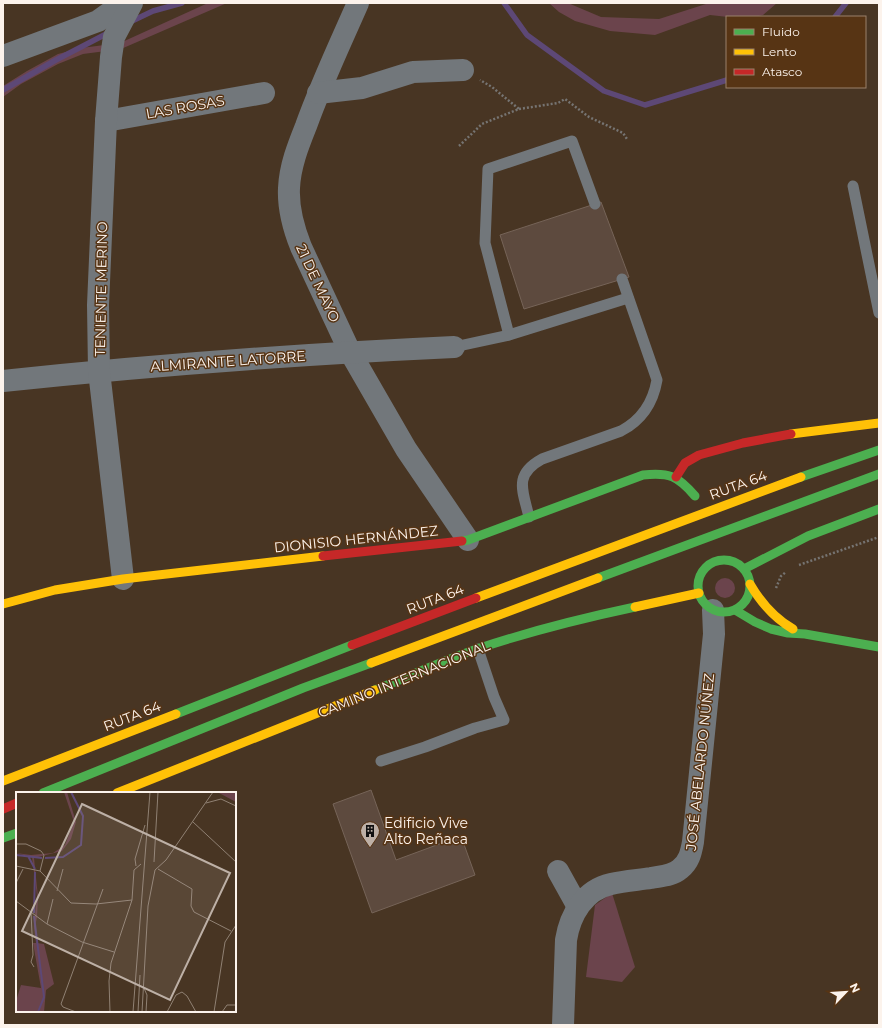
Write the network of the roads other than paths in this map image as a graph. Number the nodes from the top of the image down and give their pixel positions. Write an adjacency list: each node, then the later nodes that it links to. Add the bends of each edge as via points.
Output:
1 (123, 3): 4 (street, via 98,21)
2 (132, 3): 8 (street, TENIENTE MERINO, via 114,36)
3 (358, 3): 7 (street, 21 DE MAYO)
4 (3, 56)
5 (463, 70): 7 (street, via 413,72 362,88)
6 (264, 93): 8 (street, LAS ROSAS)
7 (318, 93): 16 (street, 21 DE MAYO, via 290,171 289,203 295,232)
8 (106, 121): 17 (street, TENIENTE MERINO, via 98,305)
9 (853, 186): 13 (lane)
10 (595, 204): 14 (lane, via 572,141 488,168 485,243)
11 (622, 279): 12 (lane)
12 (628, 298): 14 (lane); 25 (lane, via 657,380 651,403 630,426 542,459 528,470 521,485)
13 (879, 313)
14 (509, 336): 15 (lane)
15 (454, 347): 16 (street, ALMIRANTE LATORRE)
16 (350, 352): 17 (street, ALMIRANTE LATORRE); 26 (street, 21 DE MAYO, via 406,449)
17 (99, 371): 18 (street, ALMIRANTE LATORRE); 30 (street, TENIENTE MERINO)
18 (3, 381)
19 (879, 423): 22 (main road, via 808,432 711,451 692,457 681,466)
20 (879, 450): 40 (main road, RUTA 64, via 405,625)
21 (879, 474): 41 (main road, via 303,688)
22 (676, 477): 23 (main road); 25 (main road, DIONISIO HERNÁNDEZ, via 666,473 643,475)
23 (695, 496)
24 (879, 509): 29 (main road, via 808,536)
25 (529, 518): 26 (main road, DIONISIO HERNÁNDEZ)
26 (468, 540): 30 (main road, DIONISIO HERNÁNDEZ)
27 (722, 548): 28 (main road)
28 (727, 560): 29 (main road); 32 (main road, via 711,563 704,569 698,585)
29 (744, 569): 31 (main road)
30 (123, 579): 33 (main road, DIONISIO HERNÁNDEZ, via 55,590)
31 (750, 584): 35 (main road, via 746,600); 36 (main road, via 766,609 778,620)
32 (699, 593): 34 (main road, via 702,600); 38 (main road, CAMINO INTERNACIONAL, via 552,626)
33 (3, 604)
34 (713, 610): 35 (main road); 46 (street, JOSÉ ABELARDO NÚÑEZ, via 714,634 693,842 689,858 680,870 666,876 601,887)
35 (735, 610): 36 (main road, via 771,629)
36 (805, 634): 37 (main road)
37 (879, 646)
38 (478, 649): 39 (lane, via 504,720); 42 (main road, CAMINO INTERNACIONAL)
39 (381, 761)
40 (3, 780)
41 (45, 792)
42 (120, 792)
43 (16, 803): 44 (main road)
44 (3, 809)
45 (558, 871): 46 (street)
46 (578, 907): 47 (street, JOSÉ ABELARDO NÚÑEZ, via 568,928 566,940)
47 (563, 1025)

